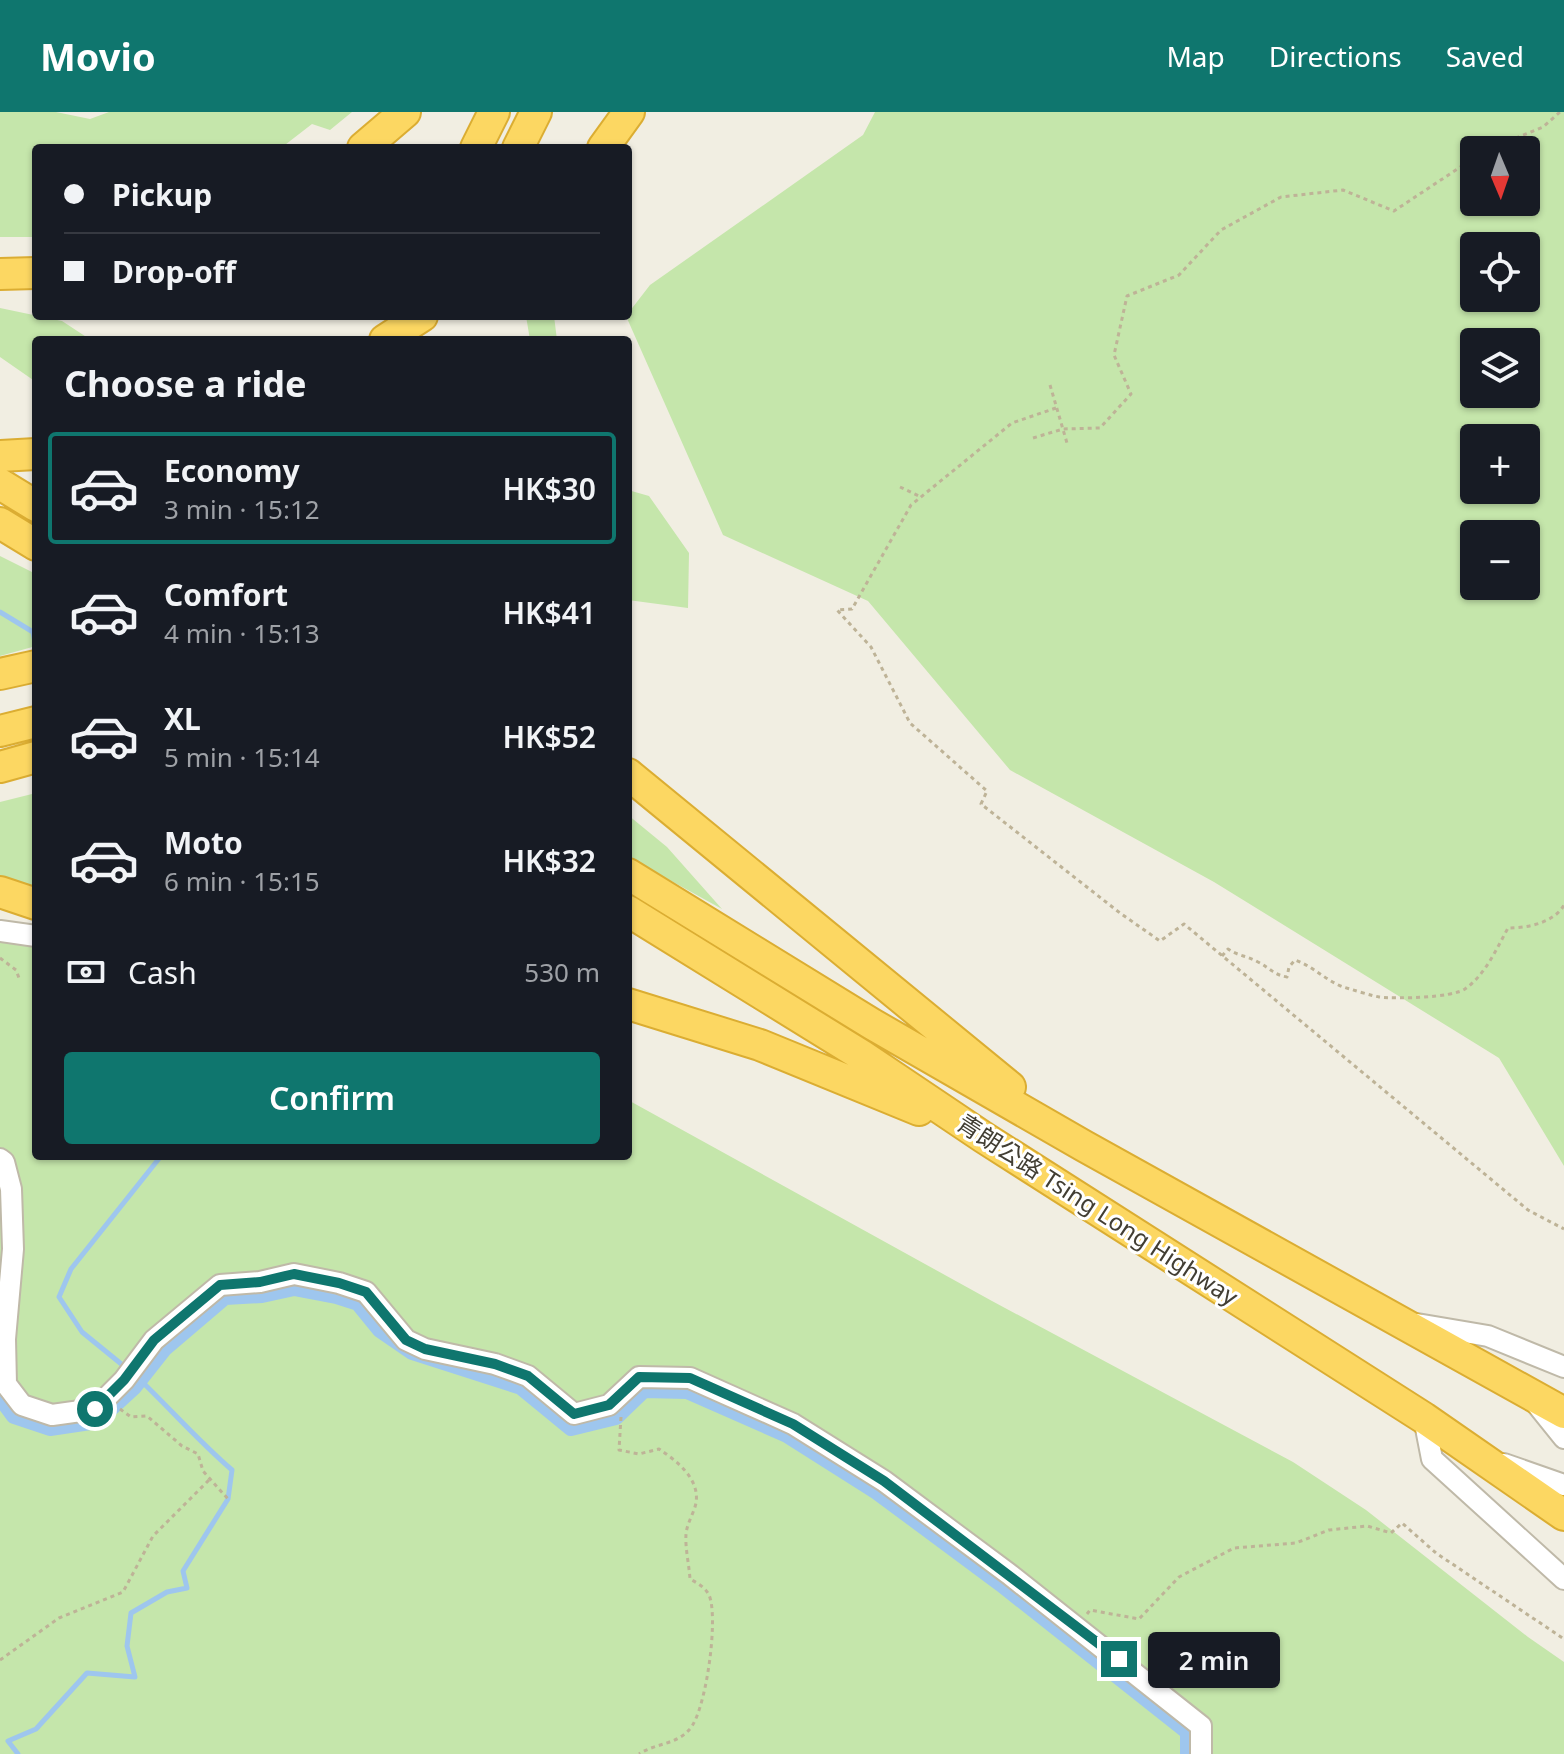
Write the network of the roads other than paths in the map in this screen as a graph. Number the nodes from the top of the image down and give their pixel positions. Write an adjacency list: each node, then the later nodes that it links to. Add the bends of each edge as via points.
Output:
1 (405, 112): 5 (highway)
2 (494, 112): 6 (highway)
3 (536, 112): 7 (highway)
4 (629, 112): 8 (highway)
5 (368, 144)
6 (478, 144)
7 (520, 144)
8 (606, 144)
9 (32, 273): 10 (highway)
10 (0, 274)
11 (416, 320): 12 (highway)
12 (390, 336)
13 (32, 454): 14 (highway)
14 (0, 456)
15 (0, 484): 16 (highway)
16 (32, 504)
17 (0, 523): 18 (highway)
18 (32, 543)
19 (32, 667): 20 (highway)
20 (0, 674)
21 (32, 723): 22 (highway)
22 (0, 731)
23 (32, 758): 24 (highway)
24 (0, 767)
25 (632, 777): 34 (highway)
26 (632, 876): 34 (highway, 青朗公路 Tsing Long Highway)
27 (0, 892): 28 (highway)
28 (32, 903)
29 (632, 913): 33 (highway, 青朗公路 Tsing Long Highway)
30 (0, 931): 31 (lane)
31 (32, 935)
32 (632, 1005): 33 (highway, via 760,1045)
33 (983, 1137): 42 (highway, 青朗公路 Tsing Long Highway)
34 (1084, 1146): 38 (highway, 青朗公路 Tsing Long Highway)
35 (0, 1159): 37 (lane, via 11,1189)
36 (0, 1212): 37 (lane)
37 (13, 1249): 48 (lane, via 6,1384 22,1405 52,1415 95,1409 154,1340 220,1285 294,1274 366,1292 406,1340 528,1376 574,1414 609,1405 639,1377 690,1378 793,1424 884,1481 1201,1726)
38 (1401, 1321): 39 (lane, via 1488,1336); 40 (highway, 青朗公路 Tsing Long Highway)
39 (1564, 1367)
40 (1527, 1393): 41 (highway, 青朗公路 Tsing Long Highway); 43 (lane)
41 (1564, 1413)
42 (1424, 1418): 44 (highway, 青朗公路 Tsing Long Highway); 47 (lane, via 1432,1459)
43 (1564, 1438)
44 (1478, 1454): 45 (lane); 46 (highway, 青朗公路 Tsing Long Highway)
45 (1564, 1485)
46 (1564, 1515)
47 (1564, 1579)
48 (1201, 1754)

